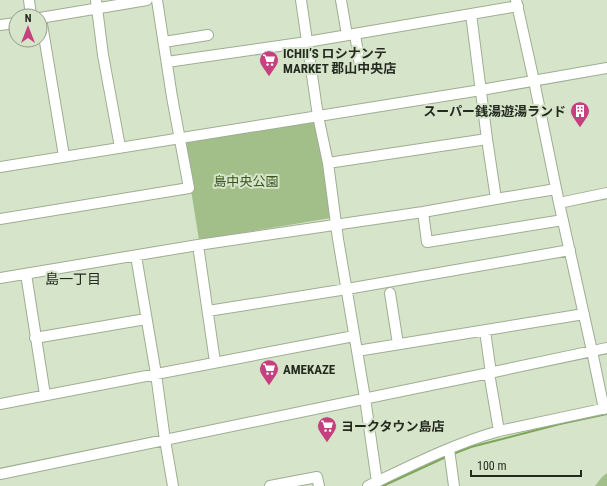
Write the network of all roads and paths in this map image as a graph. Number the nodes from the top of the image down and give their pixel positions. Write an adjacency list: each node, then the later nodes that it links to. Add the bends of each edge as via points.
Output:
1 (147, 0): 6 (street)
2 (157, 0): 11 (street)
3 (301, 0): 12 (street)
4 (341, 0): 9 (street)
5 (517, 3): 7 (street); 17 (street)
6 (96, 4): 8 (street); 22 (street)
7 (471, 14): 9 (street); 18 (street)
8 (48, 15)
9 (351, 34): 12 (street); 15 (street)
10 (208, 35): 11 (street)
11 (164, 42): 14 (street)
12 (307, 42): 14 (street); 19 (street)
13 (43, 48): 23 (street)
14 (167, 62): 20 (street)
15 (360, 66)
16 (607, 68): 17 (street)
17 (534, 81): 18 (street); 26 (street)
18 (480, 90): 19 (street); 21 (street)
19 (318, 116): 20 (street); 24 (street)
20 (180, 138): 22 (street); 31 (street, via 189,188)
21 (487, 139): 24 (street); 28 (street)
22 (120, 147): 23 (street)
23 (64, 156): 25 (street)
24 (328, 163): 33 (street)
25 (0, 167)
26 (556, 189): 28 (street); 29 (street)
27 (607, 192): 29 (street)
28 (496, 199): 30 (street)
29 (559, 203): 32 (street)
30 (423, 212): 32 (street, via 428,242); 33 (street)
31 (0, 219)
32 (563, 220): 35 (street)
33 (336, 224): 34 (street); 39 (street)
34 (198, 245): 36 (street); 41 (street)
35 (570, 250): 39 (street); 42 (street)
36 (136, 256): 37 (street); 43 (street)
37 (26, 274): 38 (street); 46 (street)
38 (0, 278)
39 (347, 289): 41 (street); 45 (street)
40 (390, 293): 47 (street)
41 (208, 311): 51 (street)
42 (584, 314): 44 (street); 50 (street)
43 (146, 319): 46 (street); 53 (street)
44 (484, 331): 47 (street); 52 (street)
45 (354, 336): 49 (street); 51 (street)
46 (35, 338): 54 (street)
47 (398, 344): 49 (street)
48 (607, 348): 50 (street)
49 (357, 351): 55 (street)
50 (592, 351): 52 (street); 57 (street)
51 (215, 362): 53 (street)
52 (490, 373): 55 (street); 58 (street)
53 (156, 374): 54 (street); 59 (street)
54 (45, 395): 56 (street)
55 (365, 398): 59 (street); 62 (street)
56 (0, 404)
57 (605, 408): 58 (street)
58 (499, 432): 60 (street)
59 (165, 440): 61 (street); 63 (street)
60 (449, 449): 62 (street); 67 (street)
61 (0, 474)
62 (378, 482): 66 (street)
63 (173, 486)
64 (270, 486): 65 (street, via 317,477)
65 (320, 486)
66 (368, 486)
67 (454, 486)

